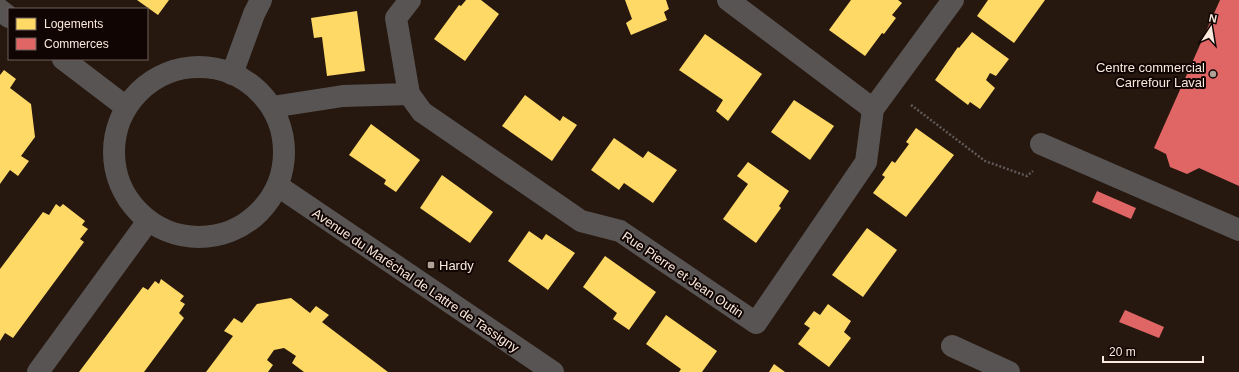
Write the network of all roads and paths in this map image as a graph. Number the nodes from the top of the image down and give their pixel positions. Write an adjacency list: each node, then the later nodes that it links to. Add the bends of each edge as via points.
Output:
1 (261, 0): 8 (street)
2 (410, 0): 10 (street, Rue Pierre et Jean Outin, via 396,18)
3 (728, 0): 13 (street)
4 (952, 0): 9 (street, Rue Pierre et Jean Outin)
5 (0, 10): 6 (street)
6 (8, 16)
7 (64, 60): 11 (street)
8 (232, 74): 11 (street, via 209,68 185,68 162,75 142,88); 12 (street, via 254,87)
9 (888, 88): 13 (street, Rue Pierre et Jean Outin); 14 (path, via 985,161 1027,176)
10 (410, 94): 12 (street, via 343,96); 13 (street, Rue Pierre et Jean Outin, via 422,112 581,221 620,231 756,323 866,162)
11 (126, 107): 16 (street, via 116,130 113,155 118,180 130,203)
12 (272, 108): 15 (street, via 281,128 284,150)
13 (873, 109)
14 (1048, 147): 17 (street)
15 (278, 186): 16 (street, via 256,216 231,231 203,238 174,234); 20 (street, Avenue du Maréchal de Lattre de Tassigny)
16 (148, 221): 19 (street)
17 (1239, 230)
18 (952, 346): 21 (street)
19 (38, 372)
20 (553, 372)
21 (1009, 372)

